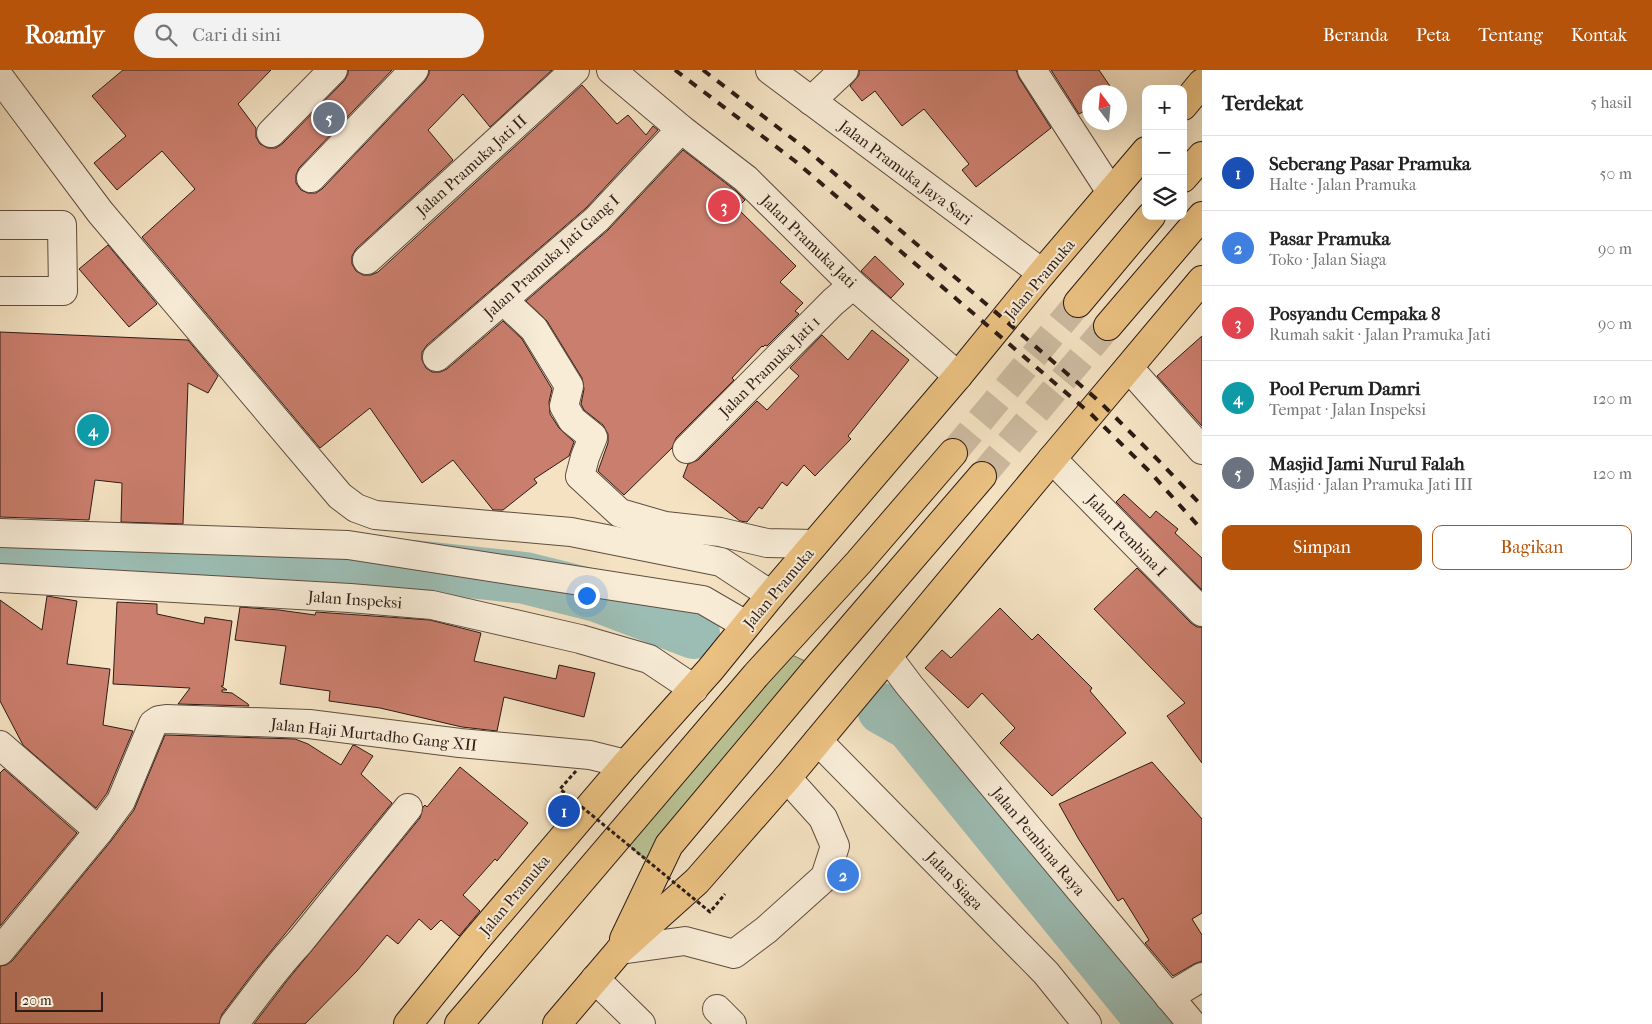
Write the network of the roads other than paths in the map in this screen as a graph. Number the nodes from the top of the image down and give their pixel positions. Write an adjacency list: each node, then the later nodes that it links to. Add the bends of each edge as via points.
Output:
1 (333, 70): 13 (street)
2 (414, 70): 17 (street)
3 (575, 70): 22 (street, Jalan Pramuka Jati II)
4 (611, 70): 12 (street, Jalan Pramuka Jati)
5 (770, 70): 10 (street, Jalan Pramuka Jaya Sari)
6 (844, 70): 10 (street)
7 (1032, 70): 18 (street)
8 (0, 78): 41 (street, via 100,212 340,496 356,508 376,515 571,532 721,562)
9 (1202, 83): 11 (main road)
10 (811, 100): 23 (street, Jalan Pramuka Jaya Sari)
11 (1187, 101)
12 (681, 129): 25 (street, Jalan Pramuka Jati, via 746,179); 27 (street, Jalan Pramuka Jati Gang I, via 596,219)
13 (272, 133)
14 (1142, 156): 18 (main road, Jalan Pramuka)
15 (1202, 156): 16 (main road)
16 (1186, 175)
17 (311, 178)
18 (1111, 192): 23 (main road, Jalan Pramuka)
19 (1202, 216): 29 (main road)
20 (1148, 220): 28 (main road)
21 (0, 226): 26 (street, via 62,225 63,282 63,291)
22 (367, 260)
23 (1042, 273): 32 (main road, Jalan Pramuka)
24 (1202, 280): 31 (main road)
25 (853, 285): 32 (street, Jalan Pramuka Jati); 33 (street, Jalan Pramuka Jati 1, via 832,302)
26 (0, 291)
27 (503, 300): 30 (street, Jalan Pramuka Jati Gang I); 39 (street, via 534,329 569,386 564,406 572,420 594,437 580,476 620,513 664,526 720,532 766,543)
28 (1078, 303)
29 (1108, 326)
30 (438, 357)
31 (1129, 368): 34 (street); 36 (main road)
32 (958, 376): 39 (main road, Jalan Pramuka)
33 (687, 449)
34 (1202, 450)
35 (953, 453): 50 (main road)
36 (1052, 459): 42 (street, Jalan Pembina I); 44 (main road)
37 (982, 476): 53 (main road, via 669,845)
38 (0, 533): 43 (street, via 348,545 703,600)
39 (814, 544): 41 (main road, Jalan Pramuka)
40 (0, 578): 45 (street, Jalan Inspeksi, via 432,605 580,639 649,659)
41 (771, 595): 43 (main road, Jalan Pramuka)
42 (1202, 612)
43 (744, 629): 45 (main road, Jalan Pramuka)
44 (880, 666): 46 (main road); 57 (street, Jalan Pembina Raya, via 909,685)
45 (695, 687): 48 (main road, Jalan Pramuka); 50 (main road)
46 (826, 730): 49 (main road); 63 (street, Jalan Siaga, via 1046,973)
47 (0, 746): 52 (street)
48 (626, 764): 52 (street, Jalan Haji Murtadho Gang XII, via 590,755 309,724 166,719 153,724 121,801); 59 (main road, Jalan Pramuka)
49 (787, 778): 53 (main road, via 697,881); 53 (street, via 823,818 835,846 825,877 734,954 685,940)
50 (658, 791): 60 (main road)
51 (408, 808): 58 (street)
52 (92, 825): 54 (street, Jalan Haji Murtadho Gang XII)
53 (620, 950): 56 (main road)
54 (0, 951)
55 (1202, 977): 57 (street)
56 (595, 979): 61 (main road); 62 (street)
57 (1169, 997): 64 (street, Jalan Pembina Raya)
58 (234, 1024)
59 (408, 1024)
60 (459, 1024)
61 (557, 1024)
62 (641, 1024)
63 (1086, 1024)
64 (1192, 1024)

